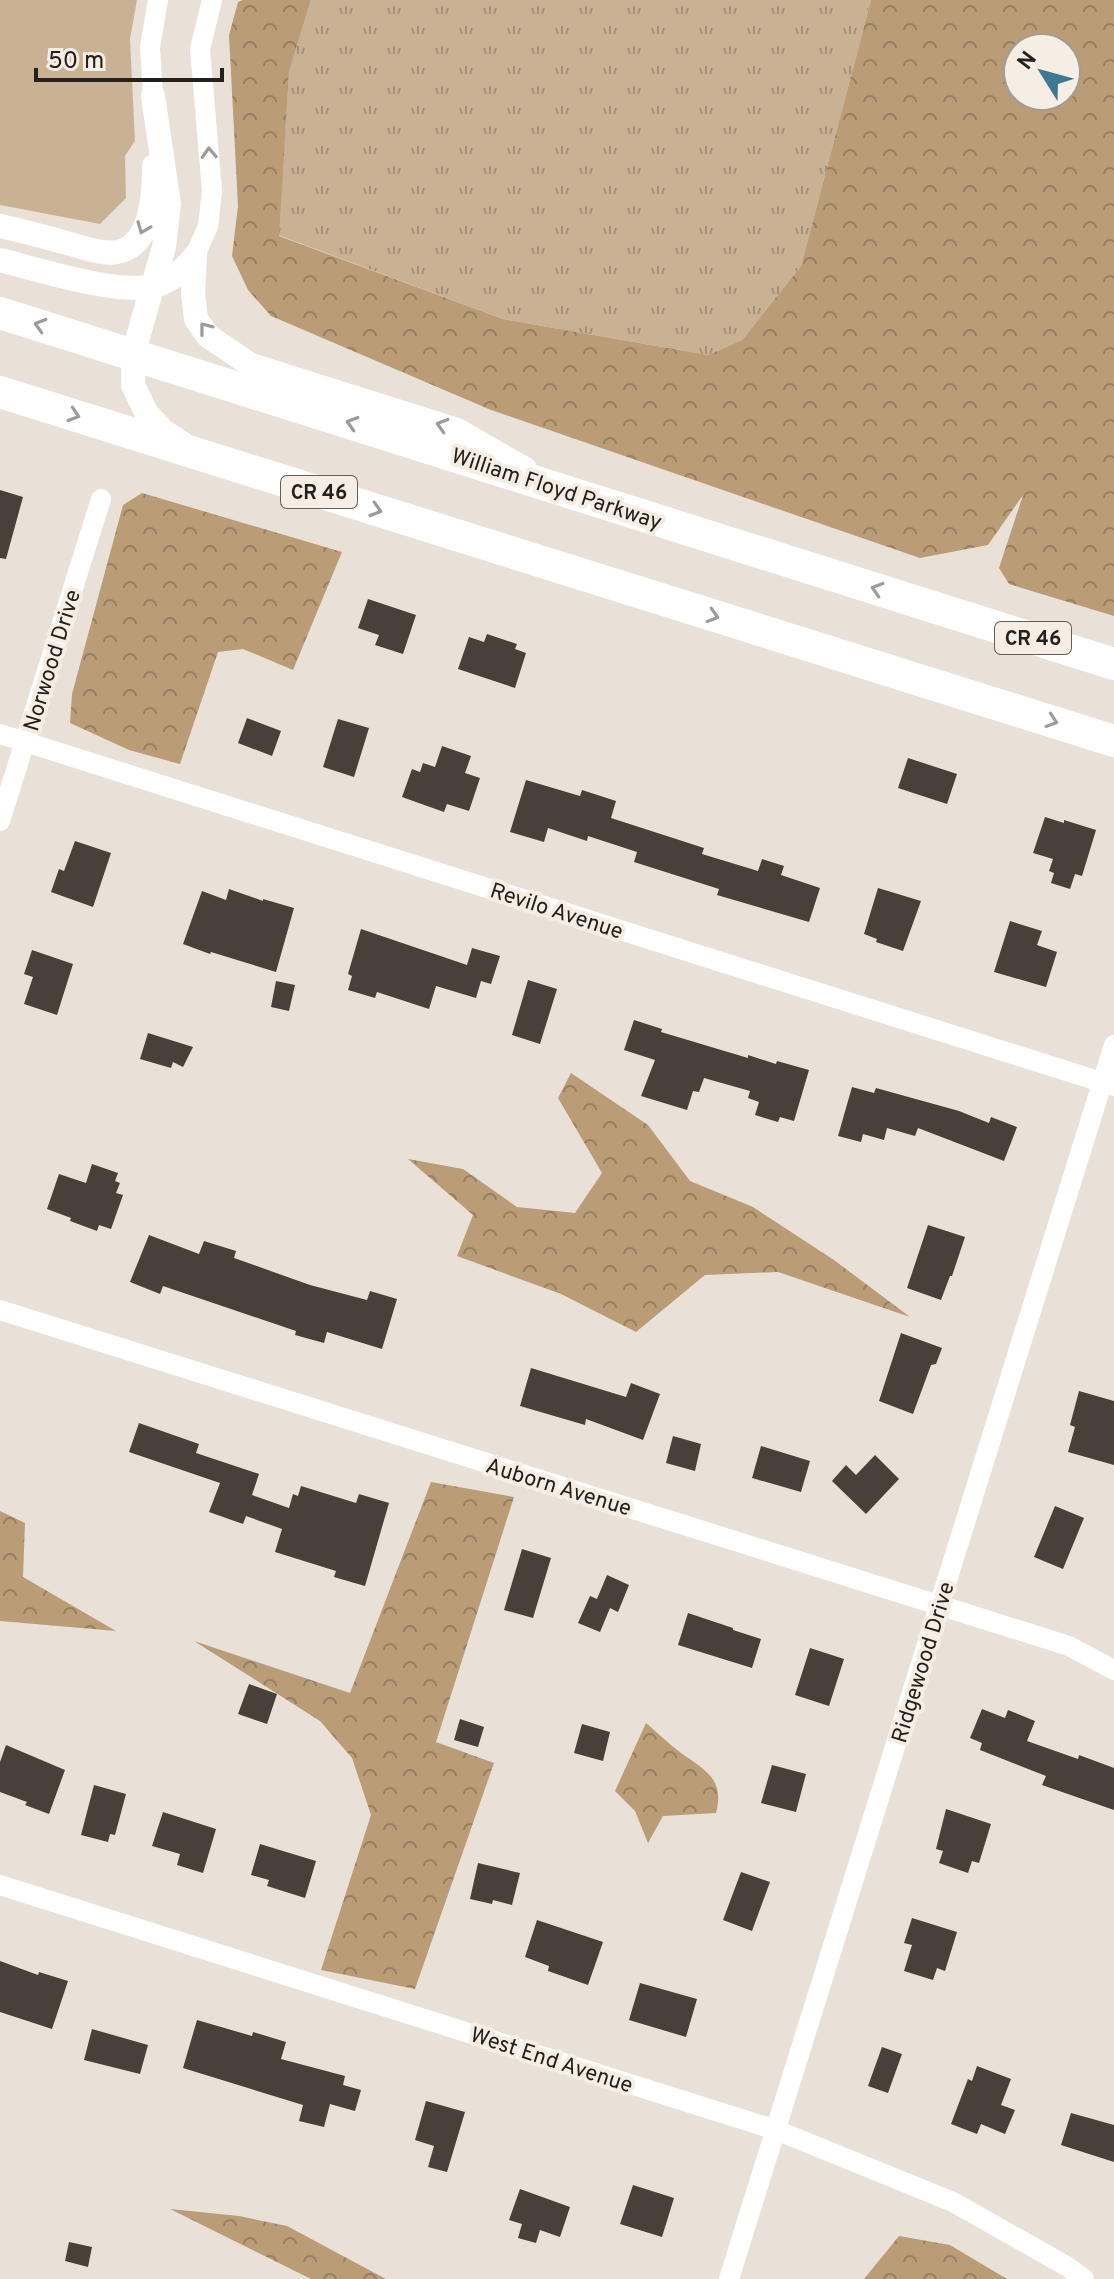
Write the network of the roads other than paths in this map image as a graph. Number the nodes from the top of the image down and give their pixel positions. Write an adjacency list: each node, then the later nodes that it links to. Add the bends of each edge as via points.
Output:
1 (158, 0): 3 (street, via 150,47)
2 (212, 0): 5 (street, one-way to 2, via 208,226 212,191 200,49)
3 (153, 96): 4 (street, one-way to 4, via 154,188 138,240 107,252); 7 (street, via 169,204)
4 (0, 226)
5 (195, 256): 7 (street); 12 (street, one-way to 5, via 457,430 251,365 208,336 196,319)
6 (0, 260): 7 (street, via 77,280 138,289)
7 (152, 286): 9 (street)
8 (0, 313): 9 (highway, William Floyd Parkway / CR 46, one-way to 8)
9 (133, 354): 11 (street, via 133,385 146,412); 12 (highway, William Floyd Parkway / CR 46, one-way to 9)
10 (0, 392): 11 (highway, CR 46, one-way to 11)
11 (198, 454): 16 (highway, CR 46, one-way to 16)
12 (559, 489): 14 (highway, William Floyd Parkway / CR 46, one-way to 12)
13 (101, 499): 17 (street, Norwood Drive)
14 (1114, 664)
15 (0, 734): 17 (street, Revilo Avenue)
16 (1114, 741)
17 (25, 742): 18 (street, Norwood Drive); 20 (street, Revilo Avenue)
18 (0, 821)
19 (1114, 1045): 20 (street, Ridgewood Drive)
20 (1108, 1084): 22 (street, Ridgewood Drive)
21 (0, 1310): 22 (street, Auborn Avenue)
22 (939, 1606): 23 (street, Auborn Avenue, via 1069,1646); 25 (street, Ridgewood Drive)
23 (1114, 1670)
24 (0, 1885): 25 (street, West End Avenue)
25 (776, 2130): 26 (street, Ridgewood Drive); 27 (street, West End Avenue, via 953,2202)
26 (729, 2279)
27 (1084, 2279)

